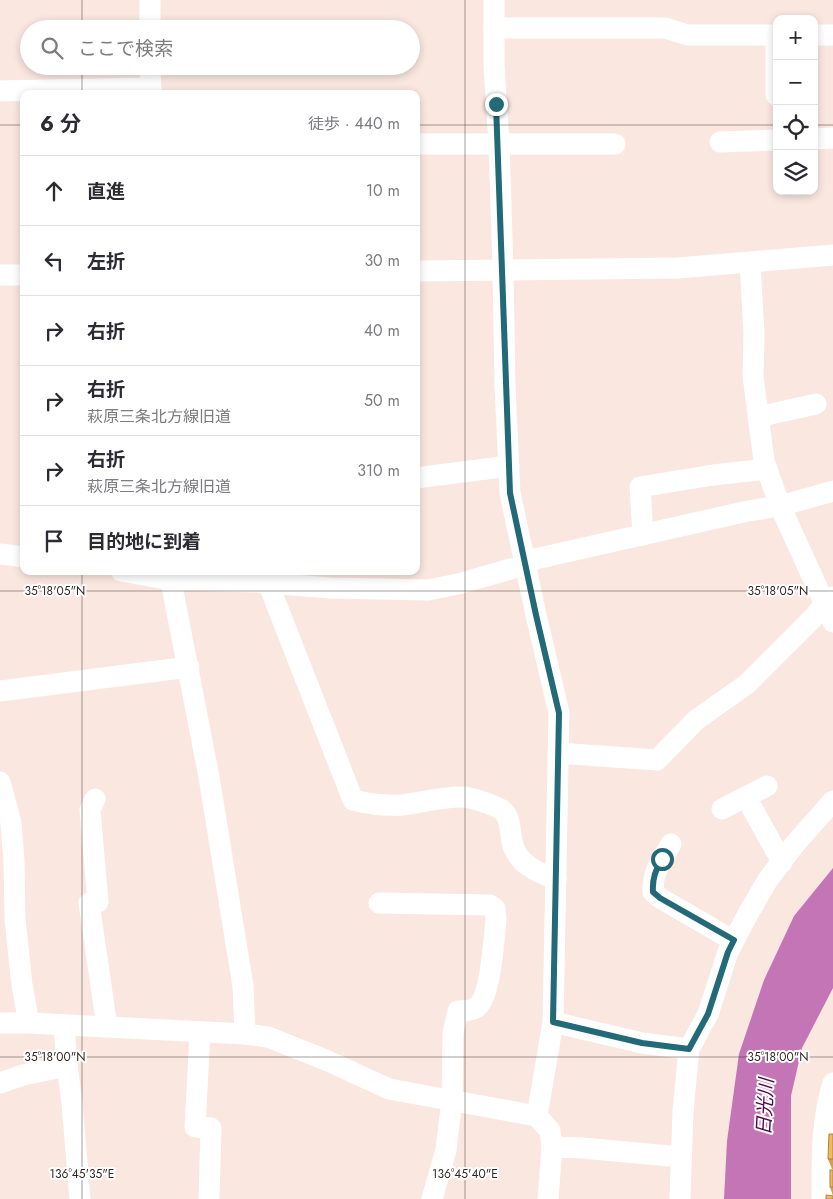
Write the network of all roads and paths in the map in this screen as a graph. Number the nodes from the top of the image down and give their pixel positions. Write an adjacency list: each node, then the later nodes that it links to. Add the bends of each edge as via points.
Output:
1 (150, 0): 3 (street)
2 (494, 0): 4 (street)
3 (150, 20)
4 (494, 28): 5 (street, via 665,28 688,35); 16 (street)
5 (773, 35)
6 (818, 35): 7 (street)
7 (833, 35)
8 (150, 75): 9 (street)
9 (151, 90)
10 (0, 91): 11 (street)
11 (20, 91)
12 (833, 138): 13 (street)
13 (818, 139)
14 (773, 140): 15 (street)
15 (720, 142)
16 (499, 143): 17 (street); 18 (street); 22 (street)
17 (420, 144)
18 (615, 144)
19 (833, 255): 20 (street)
20 (750, 262): 22 (street, via 678,268); 26 (street, via 753,376)
21 (420, 270): 22 (street)
22 (503, 270): 27 (street)
23 (0, 275): 24 (street)
24 (20, 275)
25 (816, 404): 26 (street)
26 (758, 417): 28 (street)
27 (508, 466): 29 (street); 35 (street)
28 (767, 469): 31 (street); 32 (street, via 640,487)
29 (420, 477)
30 (833, 491): 31 (street)
31 (780, 506): 32 (street); 38 (street)
32 (643, 535): 35 (street, via 535,559)
33 (0, 554): 34 (street)
34 (20, 556)
35 (524, 565): 37 (street, via 428,590); 41 (street, via 559,713)
36 (170, 576): 37 (street); 39 (street)
37 (268, 583): 50 (street, via 352,800 374,805 400,805 463,796 487,804 503,811 508,819 512,844 524,863)
38 (830, 608): 41 (street, via 815,616 747,684 696,720 657,760)
39 (188, 667): 40 (street); 59 (street, via 243,986)
40 (0, 691)
41 (558, 753): 50 (street)
42 (0, 782): 55 (street, via 10,823 15,919)
43 (767, 786): 44 (street)
44 (746, 796): 47 (street); 49 (street)
45 (95, 798): 57 (street, via 90,810 98,902 89,903)
46 (833, 801): 49 (street)
47 (722, 809)
48 (671, 844): 52 (street, via 654,874 653,892)
49 (782, 862): 52 (street)
50 (556, 880): 53 (street)
51 (379, 903): 64 (street, via 490,905 495,909 488,984 478,1006 469,1011 458,1011 453,1033)
52 (734, 940): 60 (street, via 708,1014)
53 (553, 1022): 60 (street, via 642,1043); 65 (street)
54 (0, 1023): 55 (street)
55 (29, 1023): 56 (street)
56 (64, 1025): 57 (street); 61 (street)
57 (107, 1028): 58 (street)
58 (200, 1032): 59 (street); 70 (street, via 195,1127 211,1128)
59 (245, 1034): 64 (street, via 268,1037 389,1088)
60 (689, 1049): 68 (street)
61 (67, 1066): 62 (street); 69 (street)
62 (0, 1083)
63 (833, 1083): 66 (street)
64 (452, 1100): 65 (street); 71 (street, via 446,1150)
65 (537, 1116): 67 (street, via 550,1131)
66 (829, 1127): 74 (street, via 822,1161)
67 (552, 1147): 68 (street); 72 (street)
68 (681, 1157): 73 (street)
69 (80, 1199)
70 (209, 1199)
71 (432, 1199)
72 (548, 1199)
73 (680, 1199)
74 (822, 1199)

